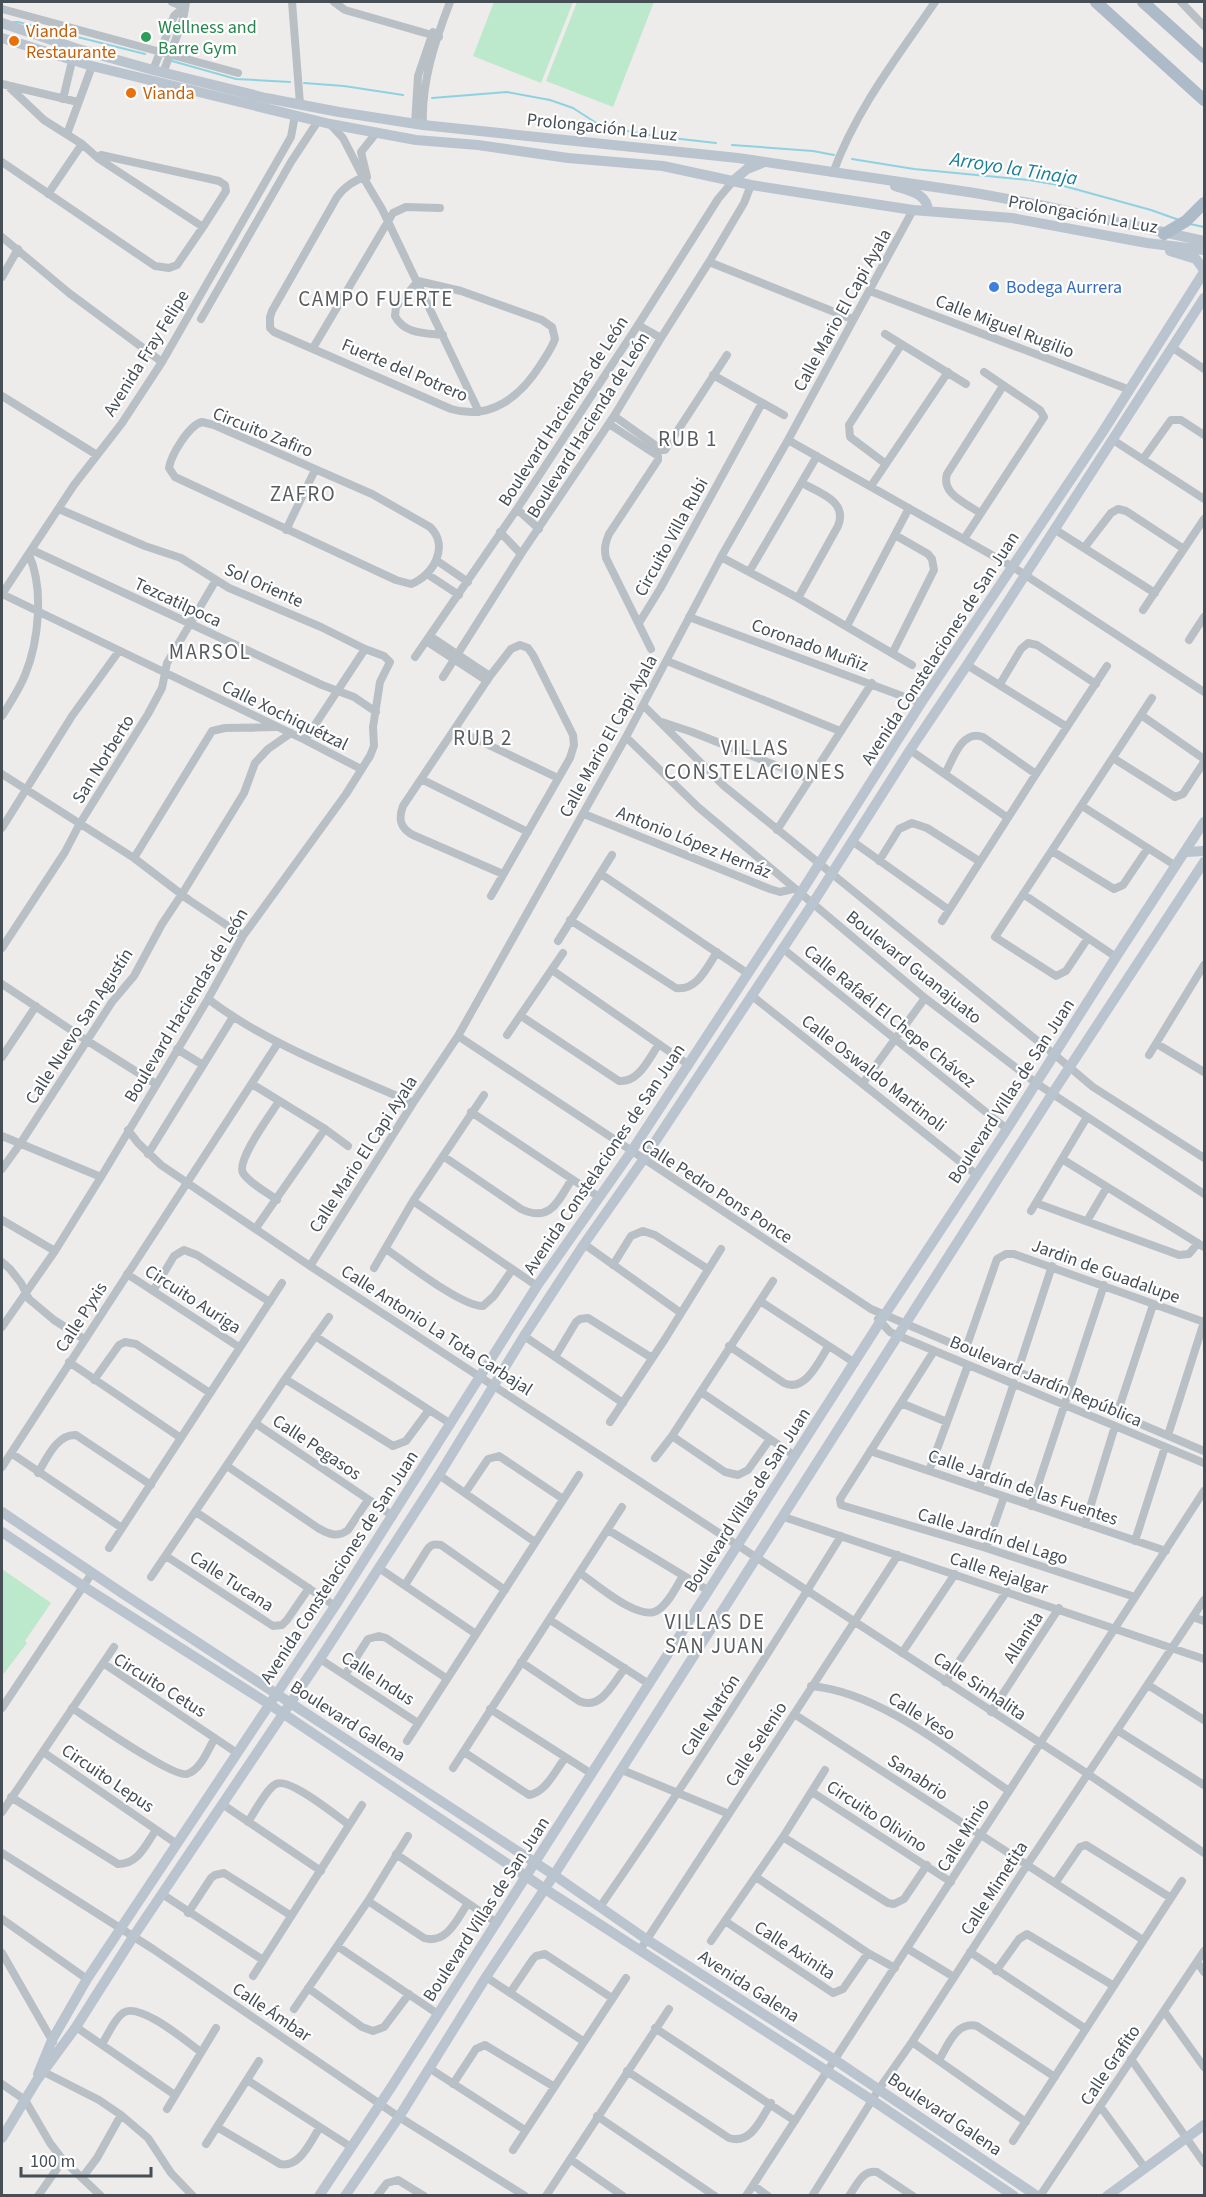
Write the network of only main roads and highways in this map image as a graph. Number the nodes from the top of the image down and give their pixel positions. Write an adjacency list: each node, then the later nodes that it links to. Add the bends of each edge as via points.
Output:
1 (1096, 2): 4 (main road)
2 (1143, 2): 3 (main road)
3 (1204, 57)
4 (1204, 100)
5 (1204, 203): 6 (main road)
6 (1164, 234)

